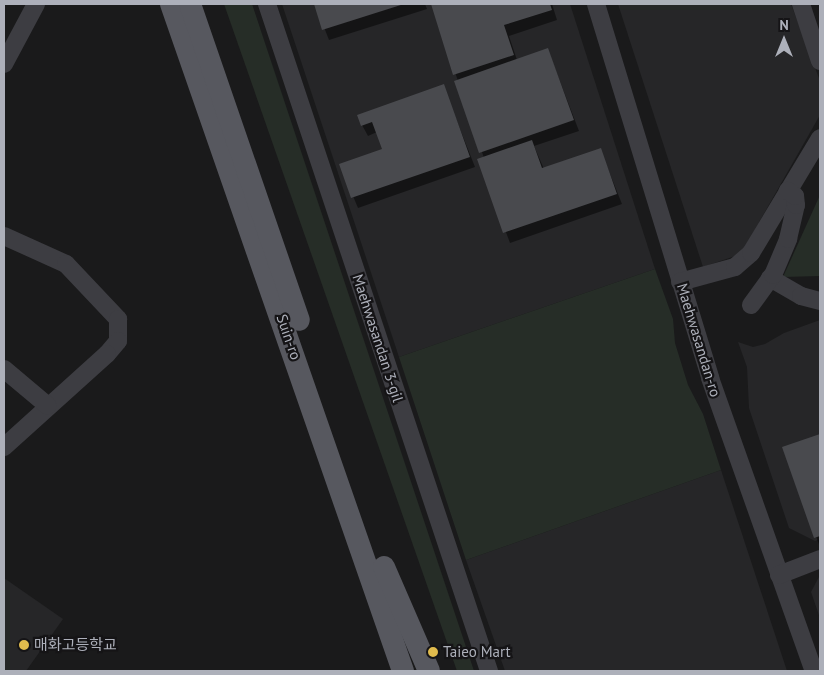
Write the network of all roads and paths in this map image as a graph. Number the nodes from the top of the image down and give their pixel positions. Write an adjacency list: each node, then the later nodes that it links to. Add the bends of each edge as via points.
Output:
1 (36, 4): 8 (street)
2 (171, 4): 20 (main road, Suin-ro)
3 (190, 4): 20 (main road, Suin-ro)
4 (267, 4): 26 (street, Maehwasandan 3-gil)
5 (596, 4): 13 (street, Maehwasandan-ro)
6 (801, 4): 7 (street)
7 (820, 61)
8 (4, 64)
9 (820, 138): 10 (street)
10 (788, 191): 12 (street, via 795,196 796,205 788,239); 13 (street, via 752,253 735,267)
11 (4, 236): 17 (street, via 66,264 118,319 118,341)
12 (770, 278): 14 (street, via 801,296); 15 (street)
13 (680, 282): 21 (street, Maehwasandan-ro)
14 (820, 300)
15 (751, 306)
16 (4, 369): 17 (street)
17 (48, 406): 18 (street)
18 (4, 447)
19 (820, 560): 21 (street)
20 (376, 567): 22 (main road); 23 (main road, Suin-ro); 24 (main road, Suin-ro); 25 (main road)
21 (779, 575): 27 (street, Maehwasandan-ro)
22 (389, 671)
23 (403, 671)
24 (419, 671)
25 (428, 671)
26 (489, 671)
27 (814, 671)

